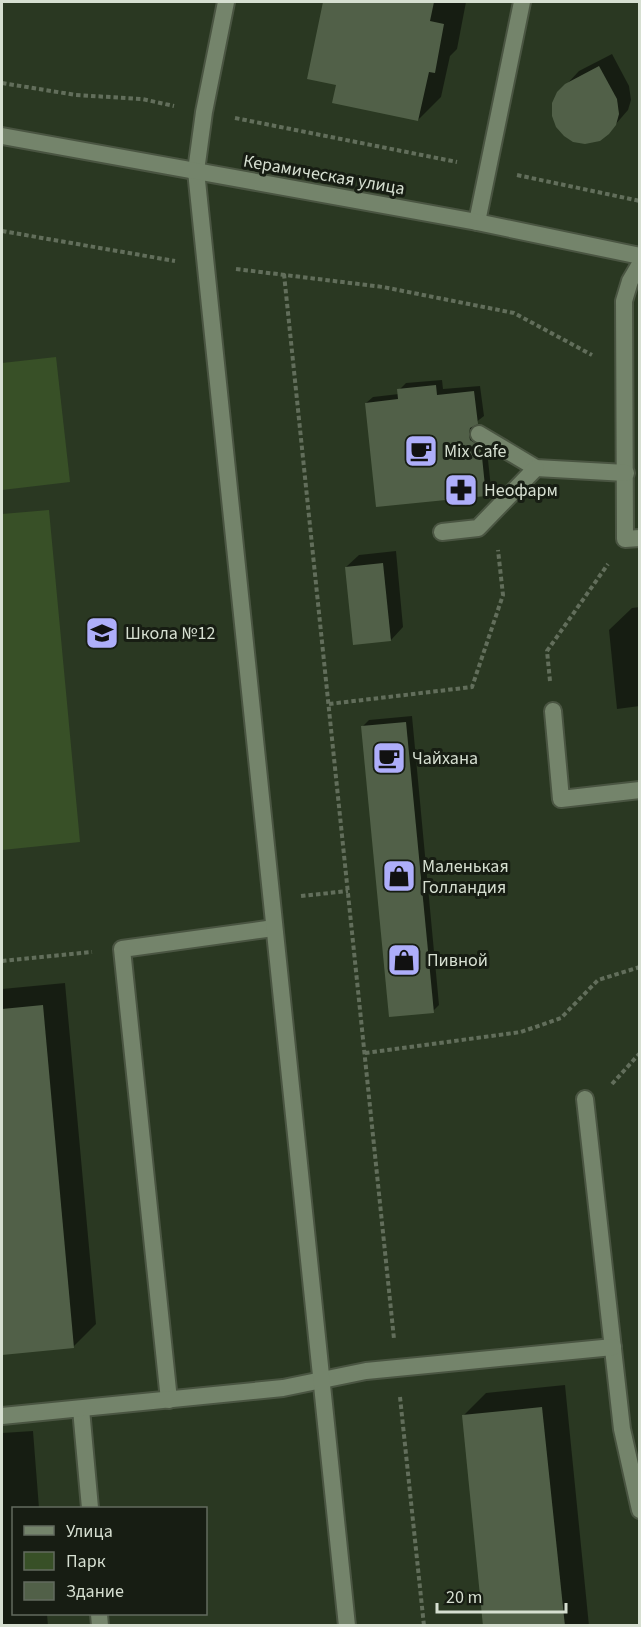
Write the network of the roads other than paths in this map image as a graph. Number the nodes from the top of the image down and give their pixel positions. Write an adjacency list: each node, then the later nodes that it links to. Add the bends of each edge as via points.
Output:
1 (226, 2): 4 (street)
2 (522, 2): 5 (street)
3 (2, 136): 4 (street, Керамическая улица)
4 (196, 171): 5 (street, Керамическая улица); 15 (street)
5 (477, 222): 6 (street, Керамическая улица)
6 (639, 256)
7 (639, 264): 10 (street, via 624,301)
8 (479, 434): 9 (street)
9 (536, 468): 10 (street); 11 (street, via 478,528)
10 (626, 473): 12 (street)
11 (442, 532)
12 (632, 538)
13 (553, 711): 14 (street, via 561,799)
14 (639, 790)
15 (274, 928): 18 (street); 19 (street, via 122,949)
16 (585, 1099): 17 (street)
17 (613, 1347): 18 (street, via 366,1371); 23 (street, via 622,1429)
18 (322, 1380): 19 (street); 24 (street)
19 (169, 1400): 20 (street)
20 (81, 1409): 21 (street); 22 (street)
21 (2, 1416)
22 (90, 1507)
23 (639, 1510)
24 (348, 1626)

